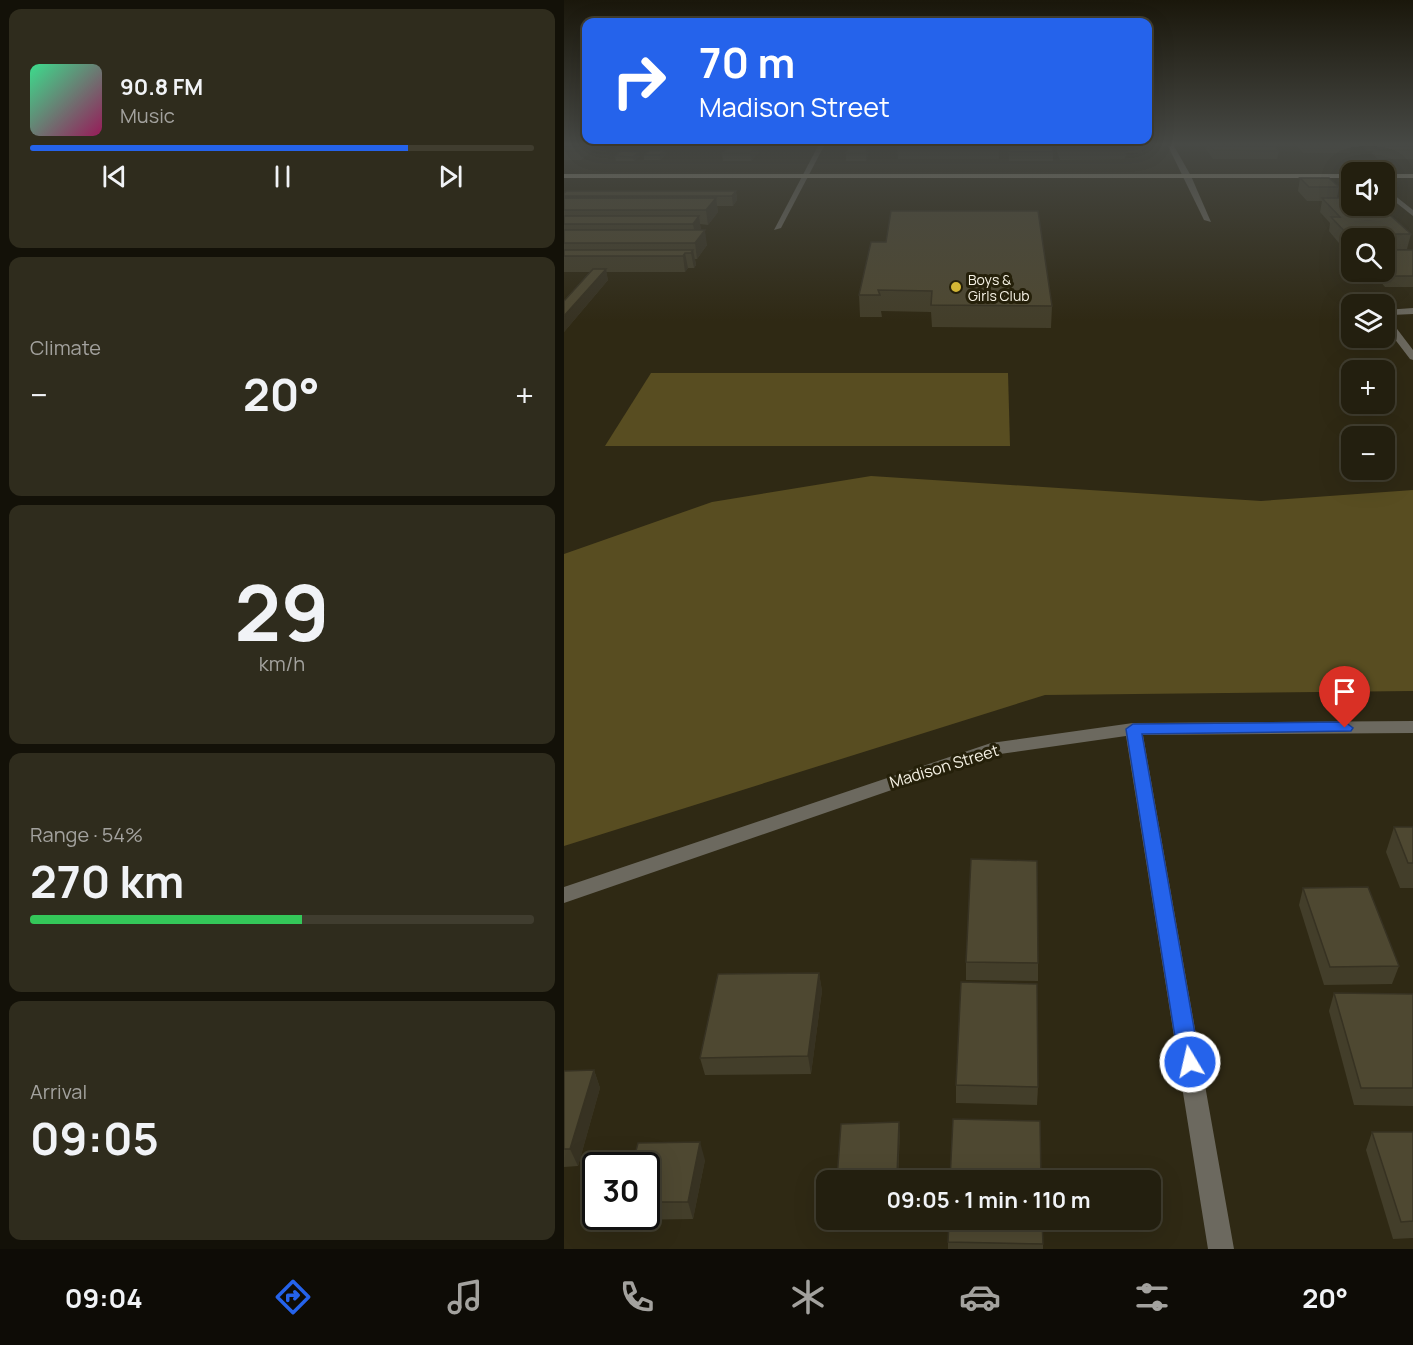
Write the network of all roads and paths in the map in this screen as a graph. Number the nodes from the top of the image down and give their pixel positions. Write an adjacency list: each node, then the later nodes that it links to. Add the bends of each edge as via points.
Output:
1 (790, 204): 4 (street)
2 (1201, 204): 3 (street)
3 (1208, 220)
4 (777, 228)
5 (1413, 311): 6 (street, via 1388,312 1386,321)
6 (1413, 357)
7 (1413, 727): 8 (street, Madison Street)
8 (1133, 729): 9 (street, Madison Street, via 991,748); 10 (street)
9 (564, 895)
10 (1221, 1249)

